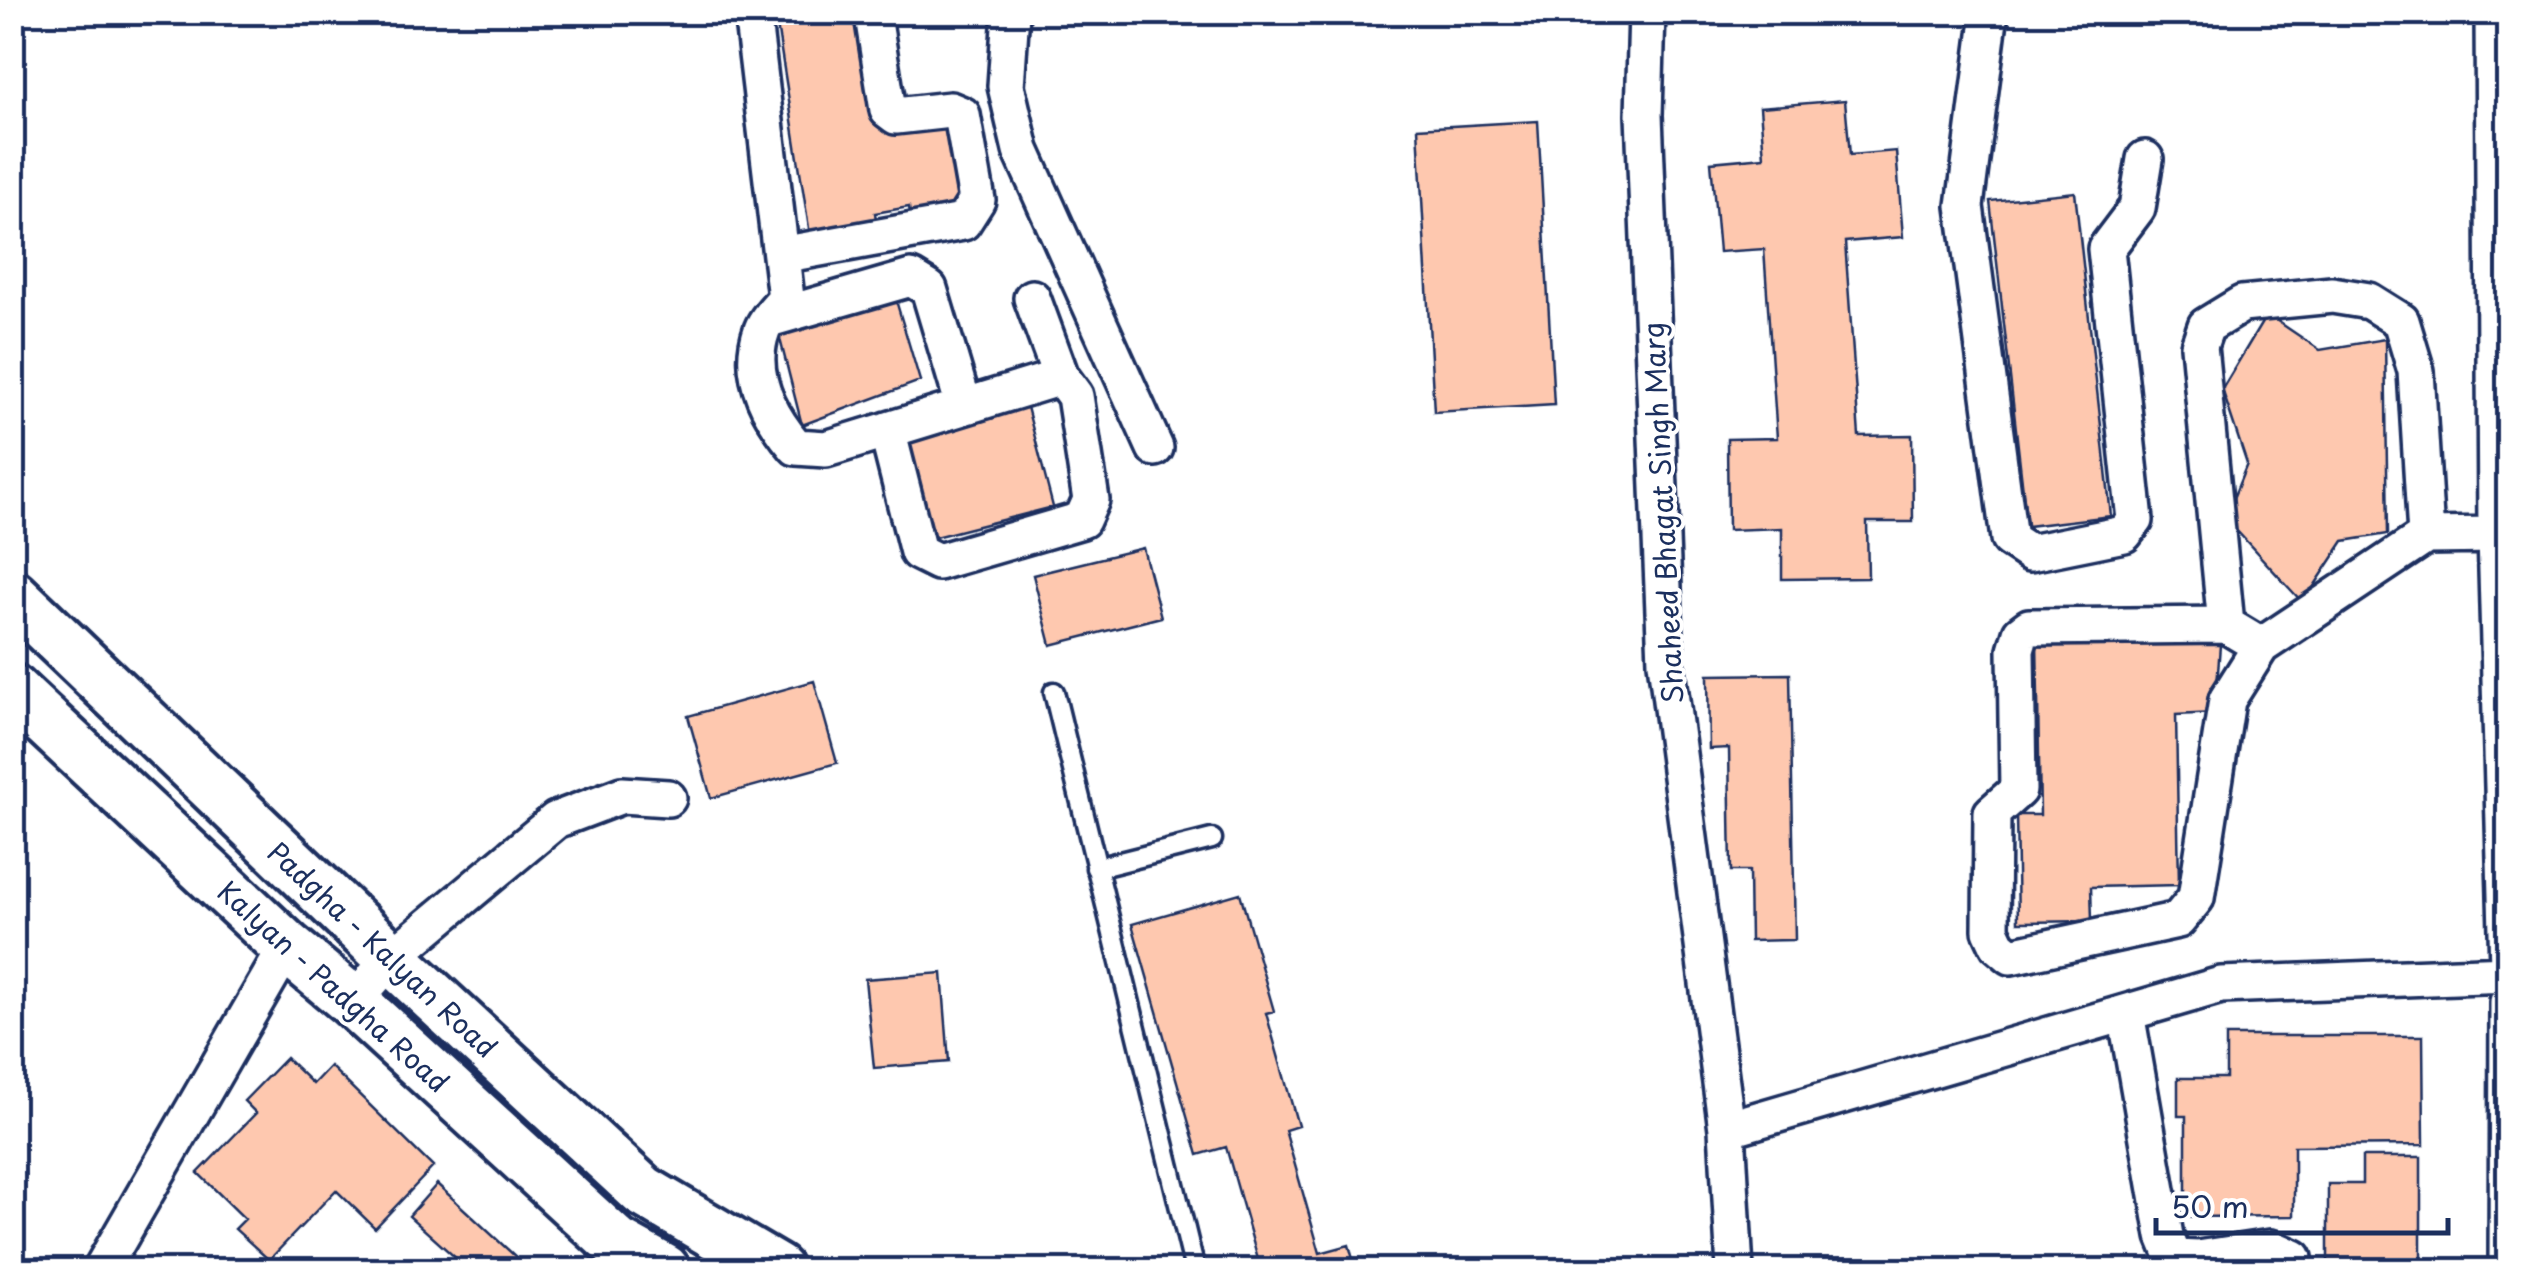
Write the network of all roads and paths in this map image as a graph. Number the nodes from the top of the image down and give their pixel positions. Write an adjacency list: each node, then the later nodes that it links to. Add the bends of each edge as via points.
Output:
1 (752, 12): 8 (street)
2 (880, 12): 8 (street, via 874,22 888,110 896,116 962,114 977,200 963,222)
3 (1011, 12): 14 (street, via 1006,86 1020,150)
4 (1647, 12): 31 (street, Shaheed Bhagat Singh Marg, via 1644,115 1666,662)
5 (1990, 12): 7 (street, via 1965,206 2009,539 2030,553 2124,534 2135,520 2106,249 2137,208)
6 (2494, 12): 15 (street)
7 (2145, 159)
8 (781, 255): 10 (street, via 786,298)
9 (1032, 298): 11 (street)
10 (769, 319): 12 (street, via 910,278 928,289); 13 (street, via 756,373 775,422 796,447 826,449)
11 (1061, 377): 12 (street); 13 (street, via 1075,396 1091,500 1082,520 938,562 918,552)
12 (964, 406): 13 (street)
13 (887, 430)
14 (1155, 448)
15 (2496, 535): 16 (street); 27 (street)
16 (2426, 536): 18 (street, via 2416,371 2401,321 2370,301 2332,296 2242,304 2206,326 2199,346); 19 (street)
17 (12, 596): 26 (main road, Padgha - Kalyan Road)
18 (2226, 625): 19 (street); 19 (street, via 2029,627 2021,633 2018,790 1992,813 1992,930 2011,956 2178,920 2196,898 2227,700)
19 (2261, 646)
20 (12, 690): 25 (main road, Kalyan - Padgha Road)
21 (1054, 692): 24 (lane)
22 (668, 798): 26 (street, via 622,795 556,820)
23 (1212, 838): 24 (lane)
24 (1096, 868): 37 (lane)
25 (287, 947): 28 (main road, Kalyan - Padgha Road); 34 (street)
26 (390, 958): 28 (street); 32 (main road, Padgha - Kalyan Road)
27 (2508, 970): 30 (street, via 2221,985)
28 (353, 1002): 33 (main road, Kalyan - Padgha Road)
29 (2508, 1002): 40 (street)
30 (2126, 1013): 31 (street); 39 (street, via 2174,1258 2272,1248 2294,1258)
31 (1727, 1129): 38 (street, Shaheed Bhagat Singh Marg)
32 (643, 1191): 33 (main road); 36 (main road, Padgha - Kalyan Road)
33 (617, 1244): 35 (main road, Kalyan - Padgha Road)
34 (101, 1270)
35 (664, 1270)
36 (777, 1270)
37 (1195, 1270)
38 (1735, 1270)
39 (2294, 1270)
40 (2507, 1270)

